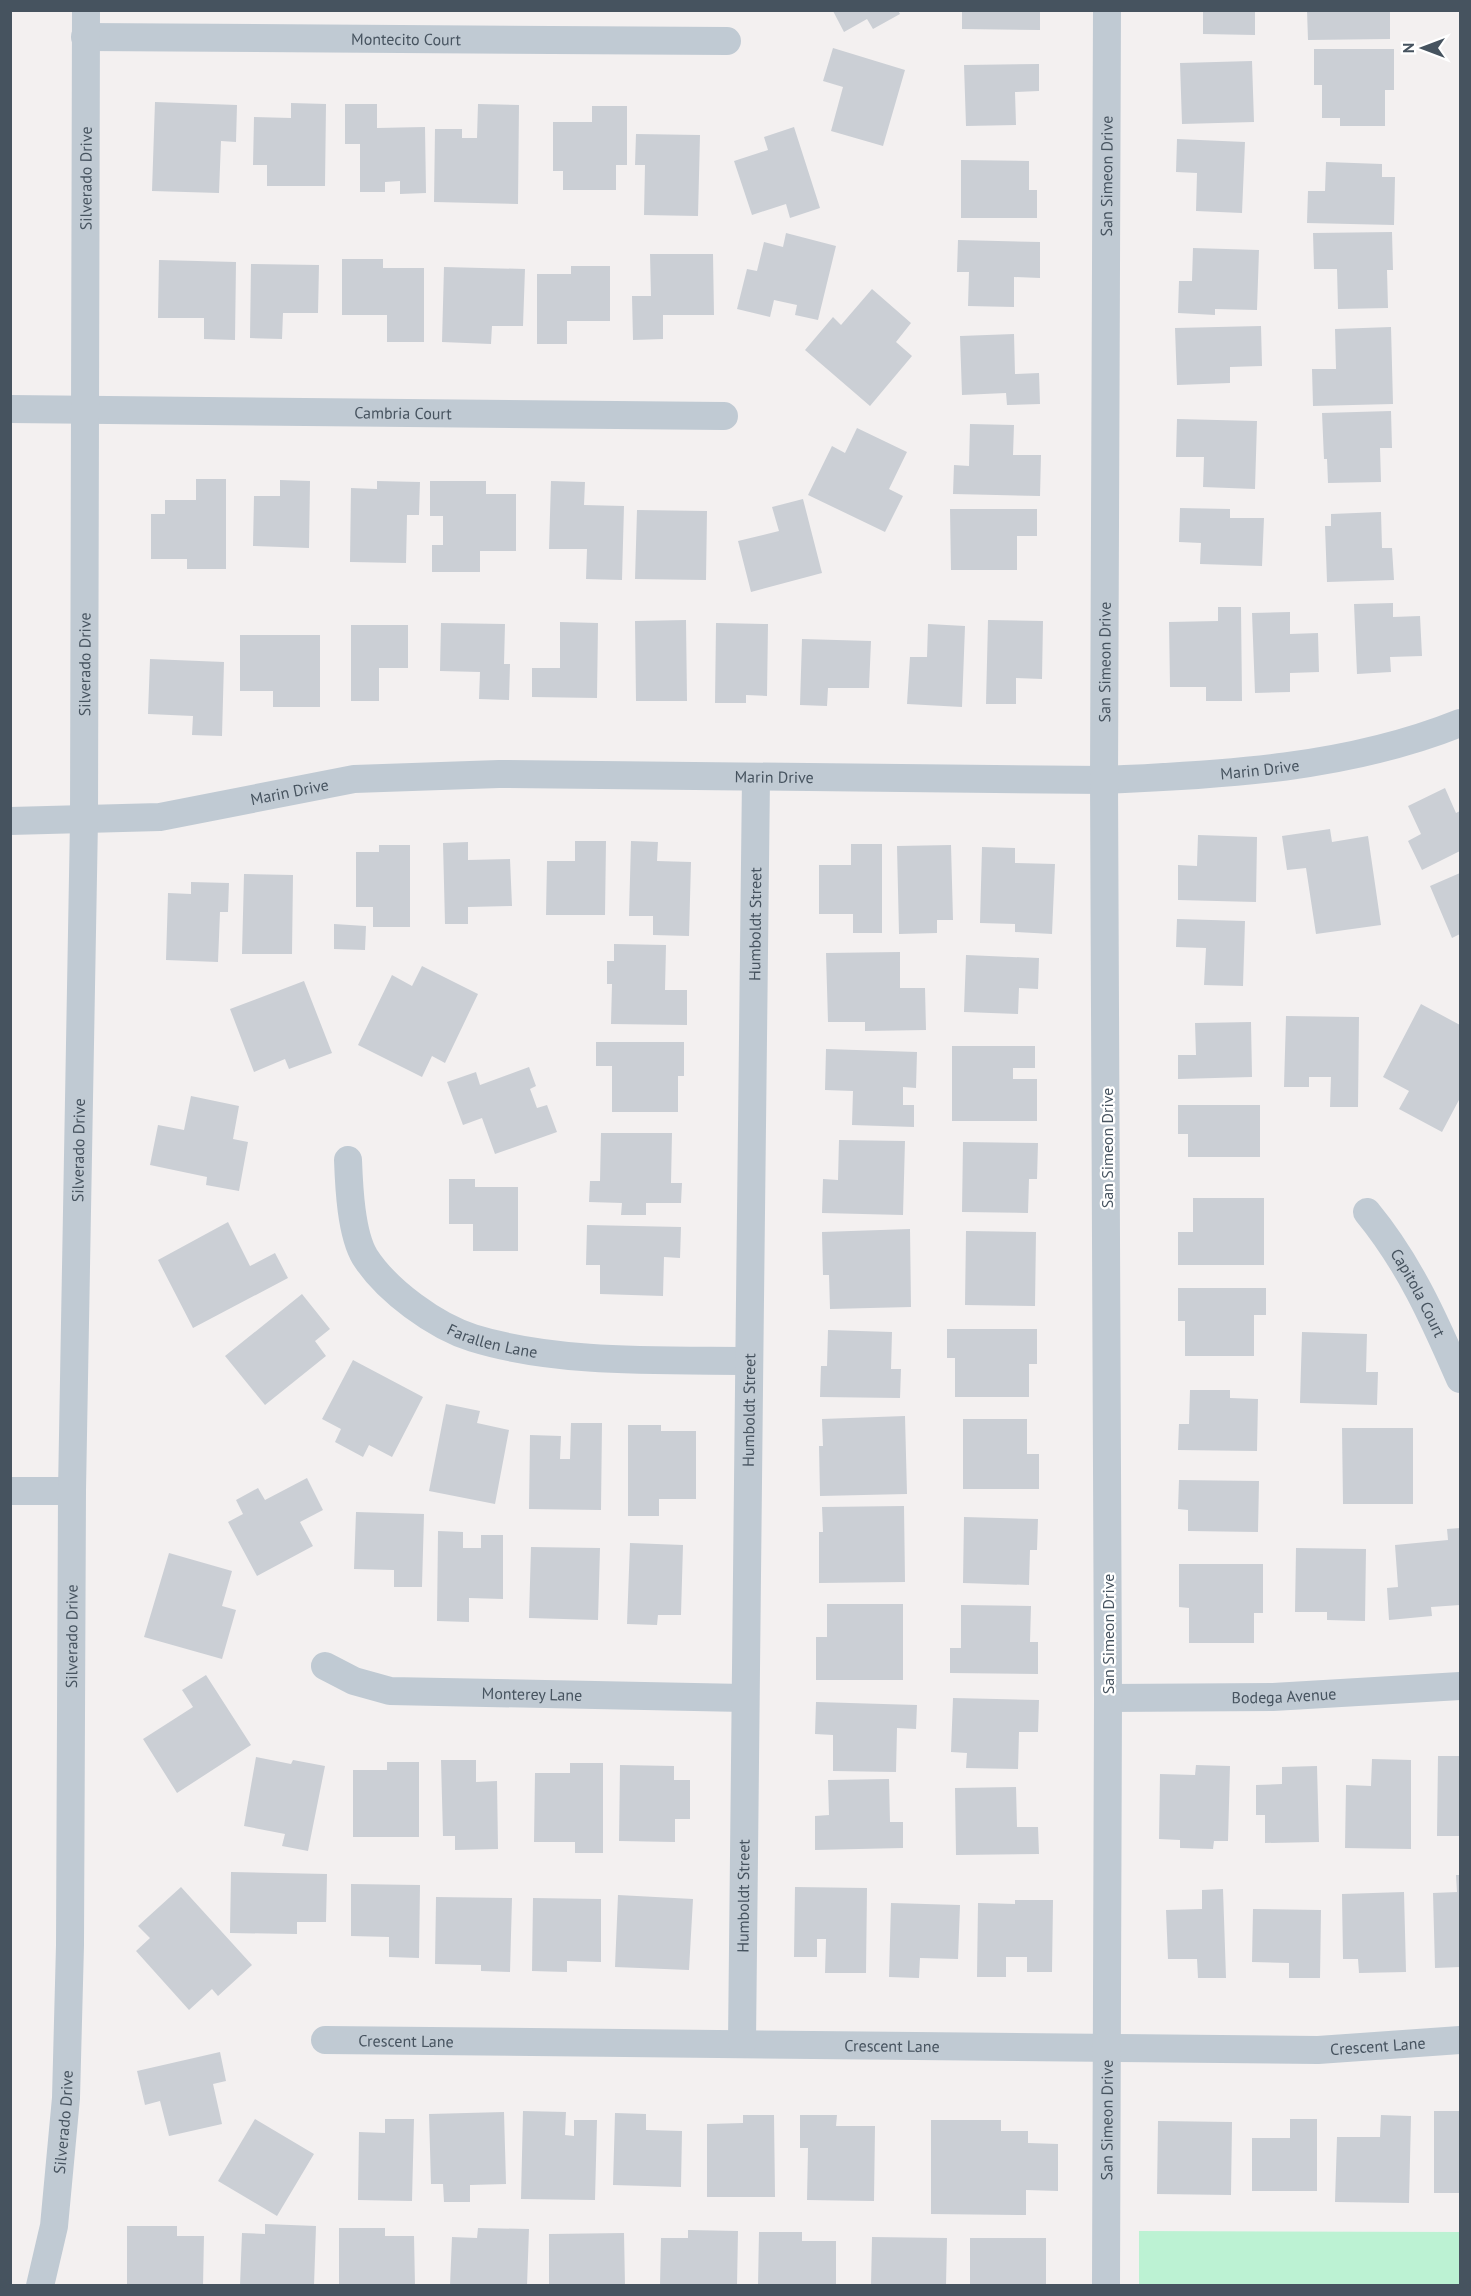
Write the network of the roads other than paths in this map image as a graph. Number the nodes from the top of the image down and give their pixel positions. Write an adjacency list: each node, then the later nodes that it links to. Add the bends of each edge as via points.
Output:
1 (1107, 10): 9 (street, San Simeon Drive)
2 (86, 24): 3 (street, Montecito Court); 5 (street, Silverado Drive)
3 (727, 41)
4 (10, 409): 5 (street, Cambria Court)
5 (83, 410): 6 (street, Cambria Court); 10 (street, Silverado Drive)
6 (724, 416)
7 (1461, 723): 9 (street, Marin Drive, via 1420,739 1353,756 1238,771)
8 (756, 777): 9 (street, Marin Drive); 10 (street, Marin Drive, via 499,774 354,779 160,817); 14 (street, Humboldt Street)
9 (1104, 780): 21 (street, San Simeon Drive)
10 (84, 820): 11 (street, Marin Drive); 17 (street, Silverado Drive)
11 (10, 821)
12 (348, 1160): 14 (street, Farallen Lane, via 351,1207 365,1257 406,1304 471,1338 550,1353 647,1360)
13 (1367, 1212): 15 (street, Capitola Court, via 1394,1244)
14 (748, 1361): 20 (street, Humboldt Street)
15 (1461, 1379)
16 (10, 1491): 17 (street)
17 (72, 1491): 26 (street, Silverado Drive, via 66,2098 54,2226)
18 (325, 1666): 20 (street, Monterey Lane, via 354,1681 390,1691)
19 (1461, 1686): 21 (street, Bodega Avenue, via 1273,1696)
20 (744, 1698): 24 (street, Humboldt Street)
21 (1108, 1698): 25 (street, San Simeon Drive)
22 (325, 2040): 24 (street, Crescent Lane)
23 (1461, 2040): 25 (street, Crescent Lane, via 1318,2050)
24 (742, 2043): 25 (street, Crescent Lane)
25 (1105, 2047): 27 (street, San Simeon Drive)
26 (40, 2286)
27 (1106, 2286)

